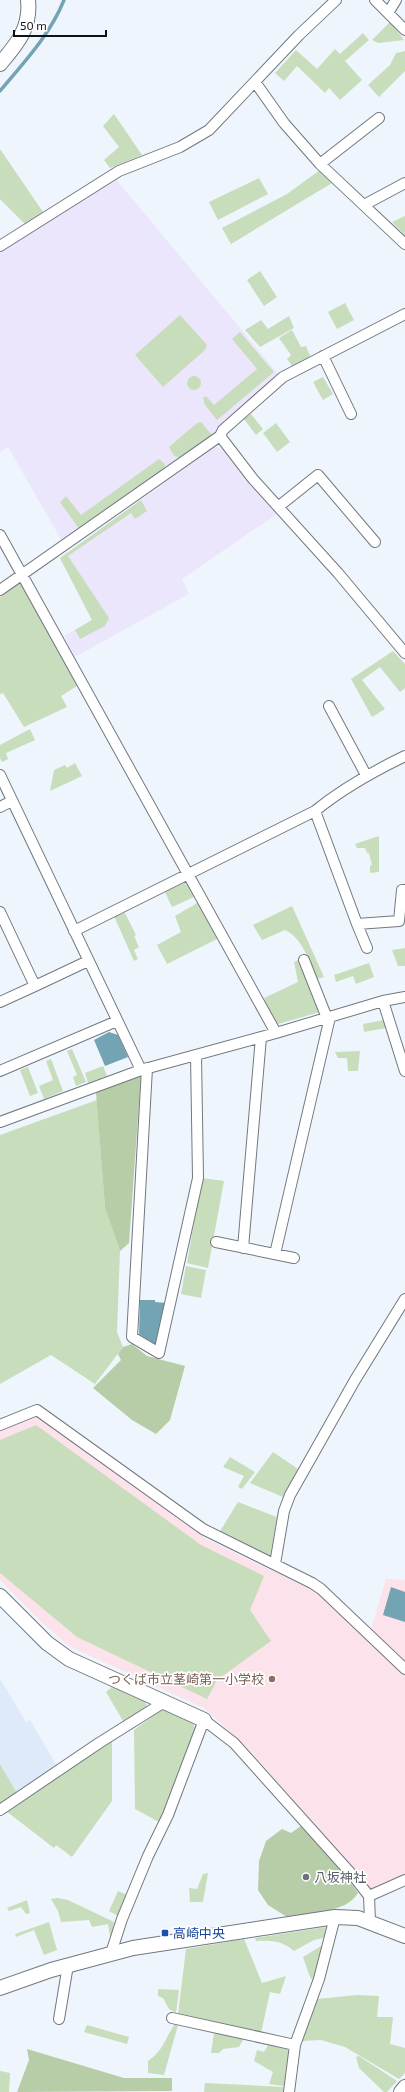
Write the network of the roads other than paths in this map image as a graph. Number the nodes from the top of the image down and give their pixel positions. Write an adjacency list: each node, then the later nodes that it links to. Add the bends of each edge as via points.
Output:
1 (28, 0): 7 (street, via 29,15 26,28 20,41)
2 (336, 0): 8 (street)
3 (375, 0): 5 (street)
4 (396, 0): 5 (street)
5 (388, 13): 6 (street)
6 (405, 30)
7 (0, 64)
8 (255, 82): 10 (street, via 284,123); 14 (street, via 209,130 180,147 119,171)
9 (379, 118): 10 (street)
10 (320, 164): 12 (street)
11 (405, 183): 12 (street)
12 (364, 205): 13 (street)
13 (405, 244)
14 (0, 246)
15 (405, 314): 16 (street)
16 (323, 356): 17 (street); 18 (street, via 283,377 223,430)
17 (351, 414)
18 (220, 436): 19 (street); 22 (street)
19 (278, 507): 21 (street, via 318,476); 24 (street)
20 (0, 535): 22 (street)
21 (375, 542)
22 (23, 574): 23 (street); 32 (street)
23 (0, 590)
24 (405, 653)
25 (329, 706): 28 (street)
26 (405, 756): 28 (street)
27 (0, 775): 29 (street)
28 (366, 775): 31 (street, via 337,793)
29 (12, 801): 30 (street); 36 (street)
30 (0, 807)
31 (315, 811): 32 (street); 35 (street)
32 (188, 875): 36 (street); 46 (street)
33 (405, 890): 35 (street, via 402,890 399,921)
34 (0, 912): 40 (street)
35 (357, 924): 37 (street)
36 (74, 931): 38 (street)
37 (366, 948)
38 (88, 960): 40 (street); 45 (street)
39 (304, 960): 44 (street)
40 (35, 986): 43 (street)
41 (405, 997): 42 (street)
42 (383, 1001): 44 (street); 51 (street)
43 (0, 1002)
44 (329, 1018): 46 (street); 55 (street)
45 (117, 1021): 49 (street); 50 (street)
46 (276, 1033): 47 (street)
47 (261, 1037): 48 (street); 54 (street)
48 (196, 1056): 49 (street); 49 (street, via 198,1178 159,1353 132,1337)
49 (144, 1069): 52 (street)
50 (0, 1071)
51 (405, 1071)
52 (0, 1122)
53 (216, 1242): 54 (street)
54 (243, 1248): 55 (street)
55 (275, 1254): 56 (street)
56 (294, 1258)
57 (405, 1299): 59 (street, via 355,1380 290,1495 284,1511)
58 (0, 1425): 59 (street, via 37,1410 202,1529)
59 (275, 1564): 61 (street, via 322,1589)
60 (0, 1596): 62 (street, via 56,1651)
61 (405, 1669)
62 (166, 1701): 63 (street); 64 (street)
63 (204, 1720): 66 (street, via 234,1743); 70 (street, via 168,1815 122,1919)
64 (0, 1810)
65 (405, 1880): 66 (street)
66 (369, 1896): 68 (street)
67 (335, 1917): 68 (street); 70 (street, via 154,1944); 75 (street, via 319,1979)
68 (370, 1921): 69 (street)
69 (405, 1936)
70 (111, 1953): 71 (street)
71 (68, 1965): 72 (street); 74 (street)
72 (0, 1988)
73 (172, 2018): 75 (street)
74 (58, 2019)
75 (295, 2045): 77 (street)
76 (405, 2087): 78 (street)
77 (289, 2092)
78 (401, 2092)

